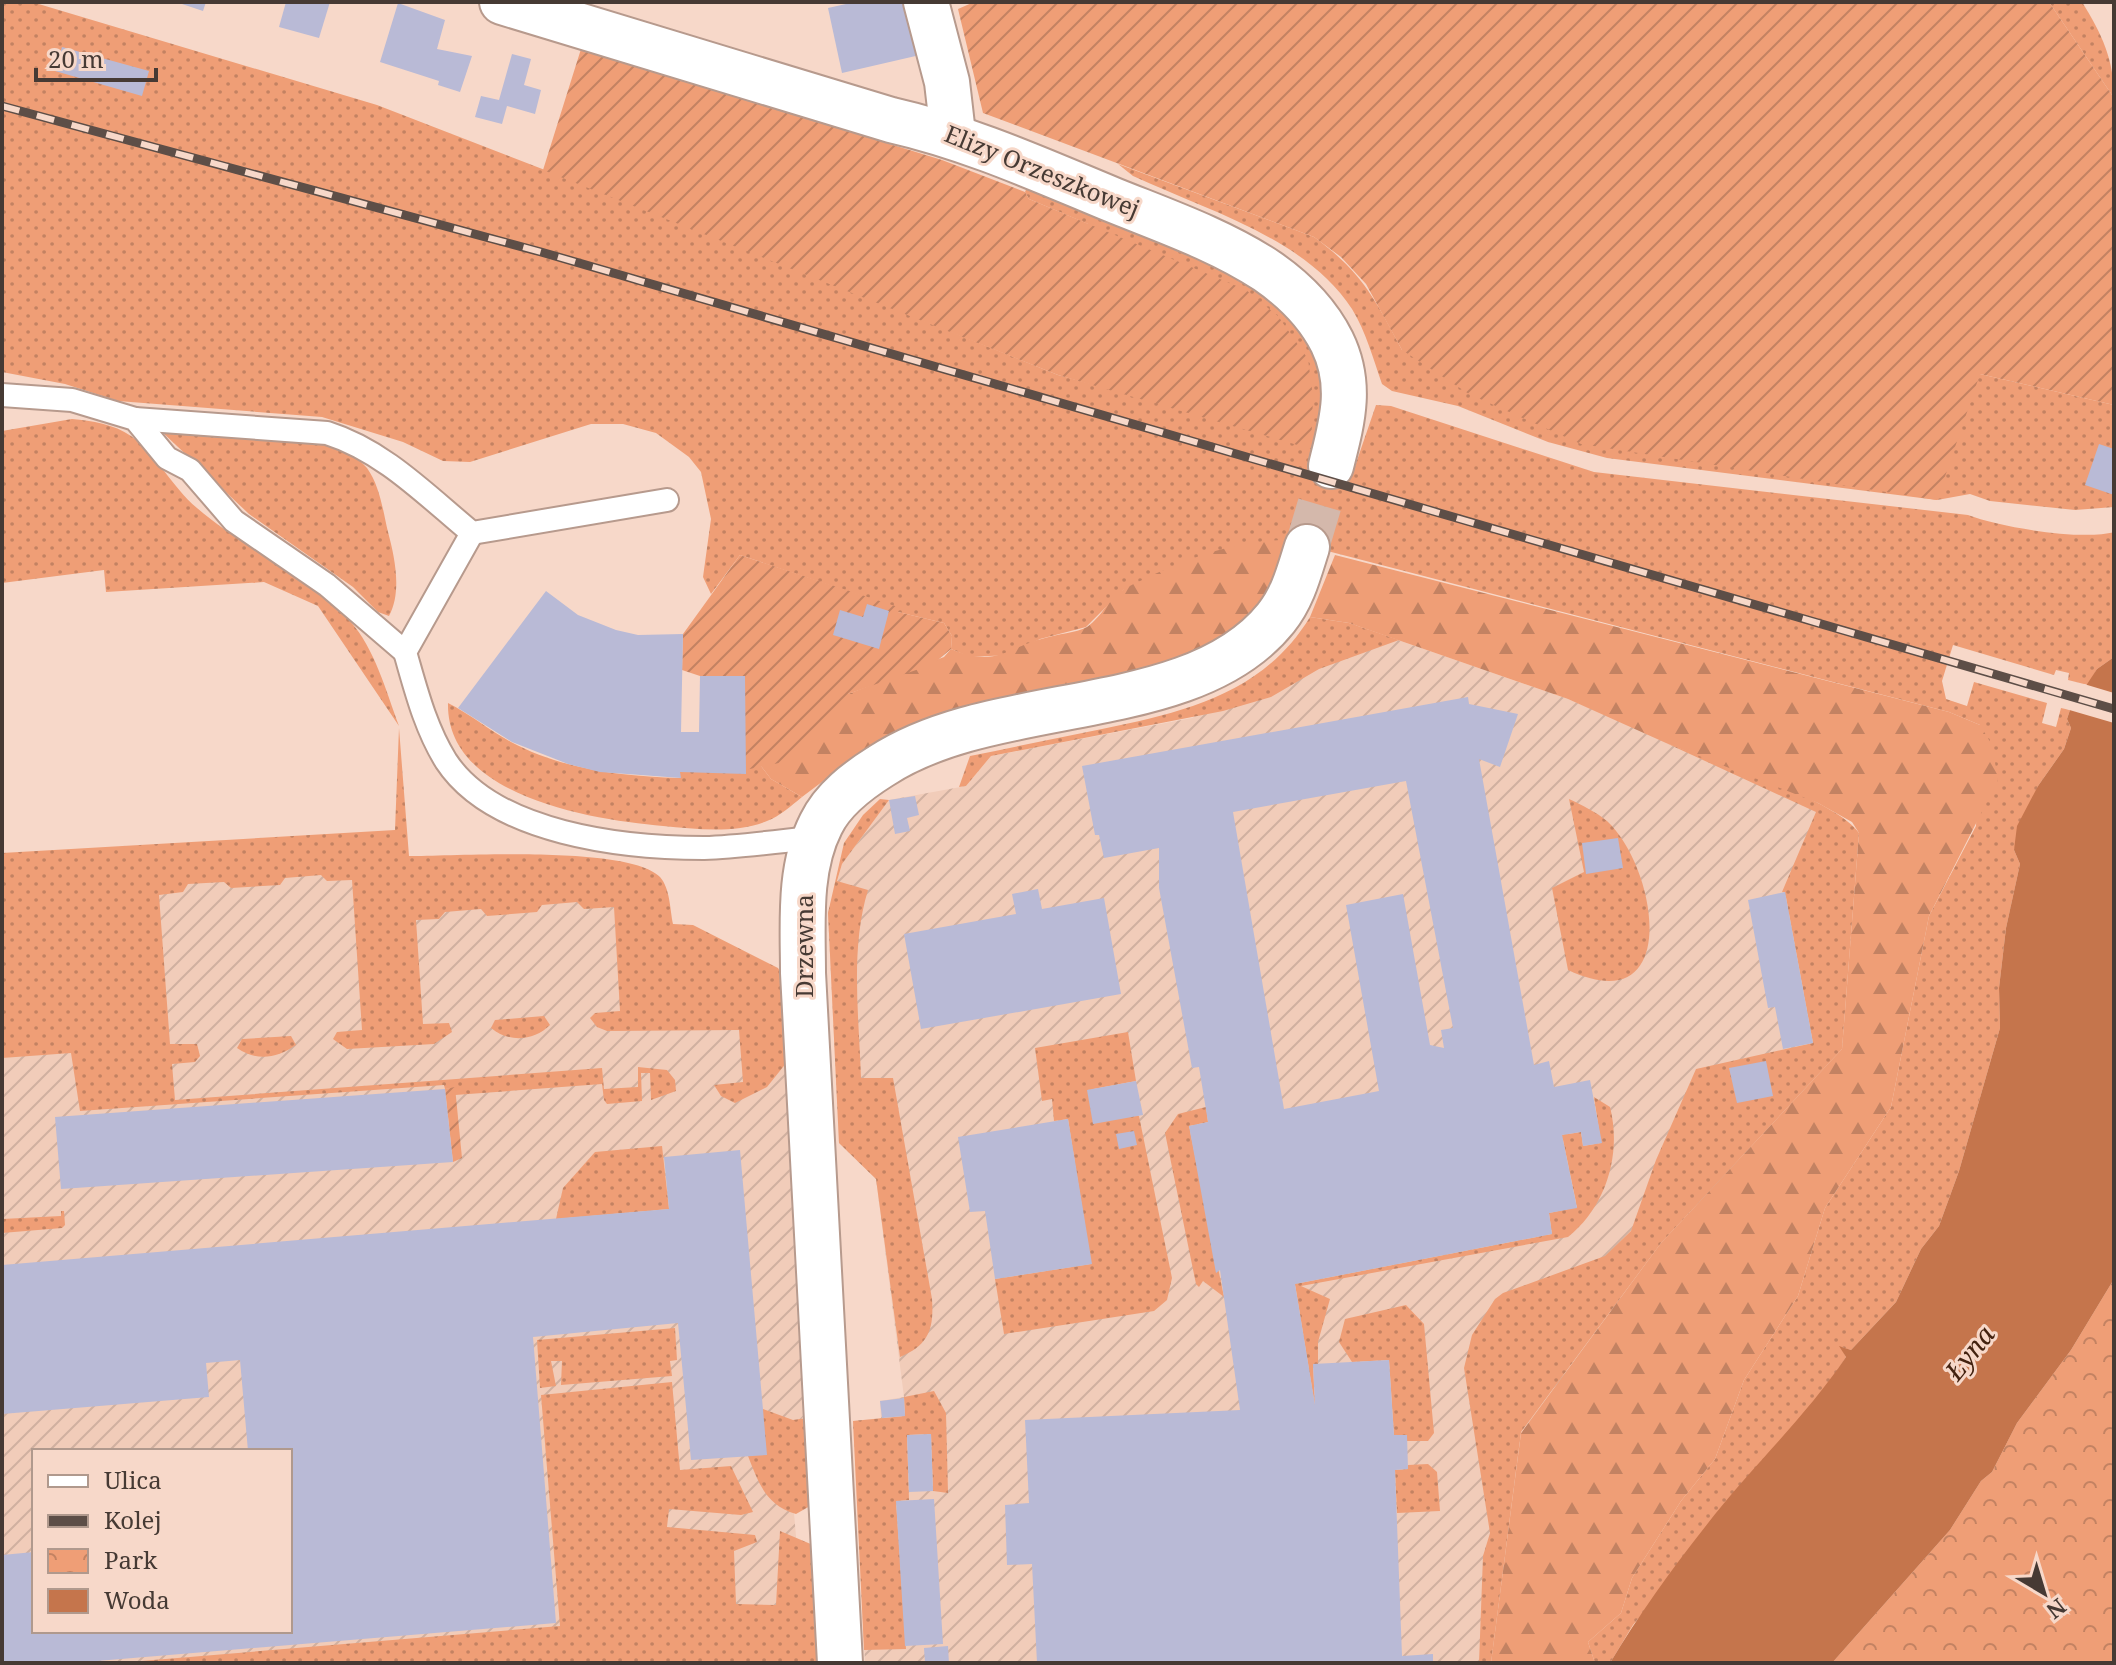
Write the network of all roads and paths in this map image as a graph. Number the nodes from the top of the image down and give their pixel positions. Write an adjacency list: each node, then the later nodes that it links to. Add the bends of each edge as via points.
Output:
1 (502, 2): 3 (street, Elizy Orzeszkowej)
2 (926, 2): 3 (street, via 947,82)
3 (953, 134): 6 (street, Elizy Orzeszkowej, via 1220,244 1290,289 1319,321 1343,374 1345,409)
4 (2, 395): 5 (lane, via 72,400)
5 (135, 419): 8 (lane, via 327,433 353,441 374,452); 10 (lane, via 167,458 190,470 234,521 327,585)
6 (1331, 466)
7 (667, 500): 8 (lane)
8 (472, 533): 10 (lane)
9 (1307, 547): 11 (street, Drzewna, via 1294,587 1276,618 1250,644 1212,669 1172,684 959,729 920,744 851,786)
10 (405, 652): 11 (lane, via 424,716 448,763 492,804 515,815 580,836 626,842 705,848)
11 (814, 838): 12 (street, Drzewna, via 804,894 803,973)
12 (840, 1663)

